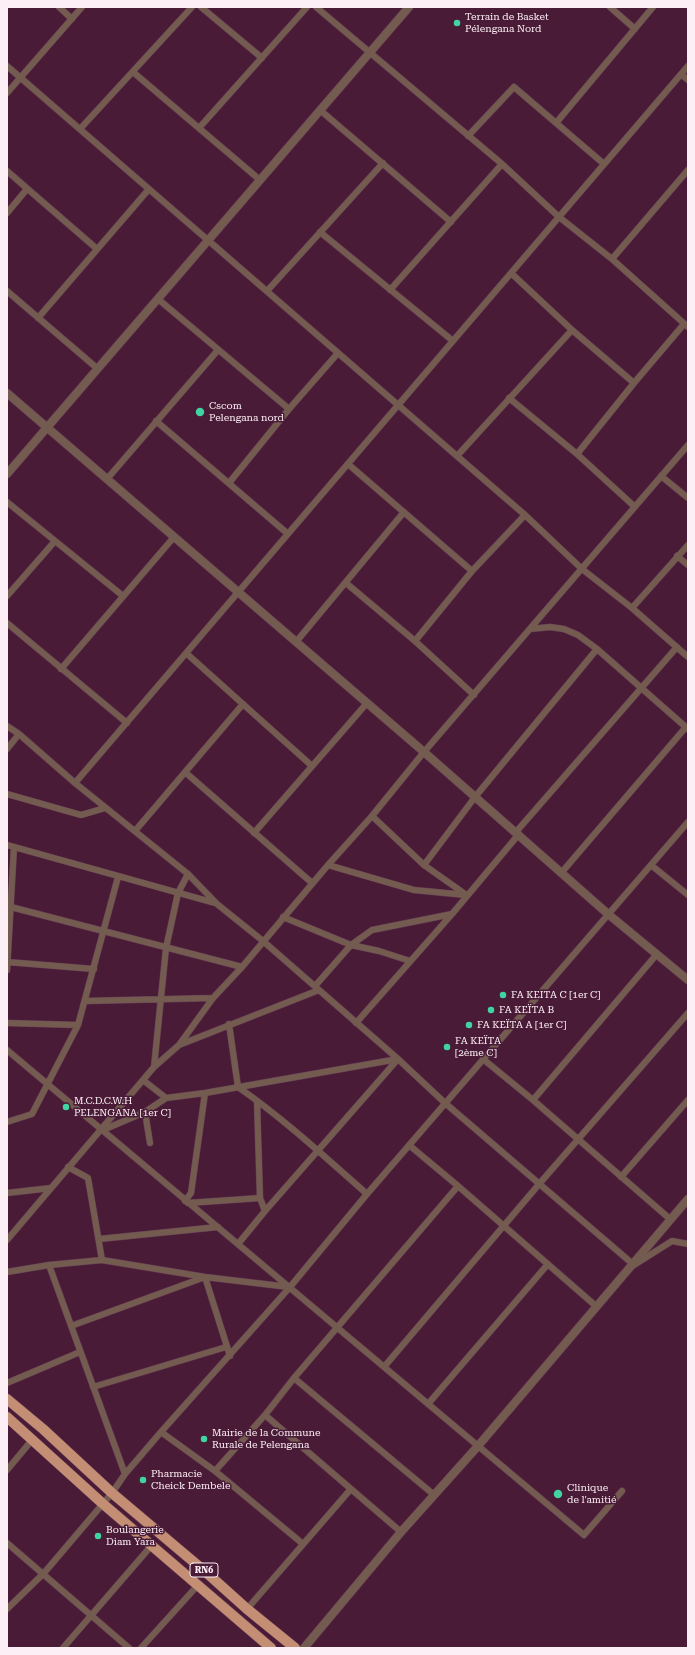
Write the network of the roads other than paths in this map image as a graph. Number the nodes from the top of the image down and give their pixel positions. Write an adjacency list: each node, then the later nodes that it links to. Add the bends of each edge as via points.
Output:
1 (59, 7): 10 (street)
2 (82, 7): 10 (street)
3 (192, 7): 16 (street)
4 (201, 7): 13 (street)
5 (307, 7): 13 (street)
6 (316, 7): 12 (street)
7 (409, 7): 12 (street)
8 (610, 7): 11 (street)
9 (653, 7): 11 (street)
10 (72, 19): 18 (street)
11 (635, 29): 22 (street)
12 (370, 53): 21 (street); 25 (street)
13 (262, 58): 23 (street)
14 (7, 66): 18 (street)
15 (688, 66): 17 (street)
16 (132, 72): 23 (street); 24 (street)
17 (681, 74): 19 (street); 28 (street)
18 (21, 78): 20 (street); 24 (street)
19 (688, 80)
20 (7, 94)
21 (320, 110): 26 (street); 31 (street)
22 (556, 123): 25 (street, via 514,87); 28 (street)
23 (199, 128): 31 (street)
24 (80, 129): 32 (street)
25 (468, 136): 27 (street)
26 (383, 163): 36 (street); 37 (street)
27 (502, 164): 35 (street); 36 (street)
28 (604, 164): 35 (street)
29 (688, 170): 40 (street)
30 (7, 171): 33 (street)
31 (260, 180): 38 (street)
32 (149, 188): 38 (street); 39 (street)
33 (27, 189): 34 (street); 39 (street)
34 (7, 213)
35 (559, 217): 40 (street); 41 (street)
36 (451, 222): 42 (street)
37 (320, 232): 42 (street); 44 (street)
38 (208, 240): 44 (street); 45 (street)
39 (97, 249): 46 (street)
40 (612, 259): 47 (street)
41 (511, 273): 48 (street); 49 (street)
42 (390, 290): 49 (street)
43 (7, 291): 46 (street)
44 (267, 291): 51 (street)
45 (158, 299): 50 (street); 52 (street)
46 (38, 318): 52 (street)
47 (686, 326): 53 (street)
48 (572, 330): 53 (street); 55 (street)
49 (453, 341): 56 (street)
50 (218, 350): 57 (street); 58 (street)
51 (338, 353): 56 (street); 57 (street)
52 (98, 369): 59 (street)
53 (634, 383): 61 (street)
54 (7, 393): 59 (street)
55 (510, 398): 61 (street); 62 (street)
56 (398, 405): 62 (street); 63 (street)
57 (289, 409): 67 (street)
58 (156, 421): 66 (street); 67 (street)
59 (47, 428): 64 (street); 66 (street)
60 (688, 445): 65 (street)
61 (577, 454): 70 (street)
62 (457, 456): 72 (street)
63 (348, 464): 71 (street); 73 (street)
64 (7, 474)
65 (661, 476): 68 (street); 70 (street)
66 (107, 479): 74 (street)
67 (229, 483): 73 (street)
68 (688, 498)
69 (7, 502): 75 (street)
70 (635, 507): 79 (street)
71 (404, 512): 80 (street); 81 (street)
72 (525, 515): 79 (street); 80 (street)
73 (288, 534): 82 (street)
74 (174, 537): 82 (street); 84 (street)
75 (55, 541): 83 (street); 84 (street)
76 (688, 545): 77 (street)
77 (678, 556): 78 (street); 85 (street)
78 (688, 565)
79 (582, 569): 85 (street); 87 (street)
80 (472, 571): 88 (street)
81 (346, 583): 88 (street); 89 (street)
82 (238, 592): 89 (street); 92 (street)
83 (7, 596)
84 (123, 596): 94 (street)
85 (632, 608): 90 (street)
86 (7, 623): 94 (street)
87 (530, 629): 91 (street, via 564,629 578,635); 96 (street)
88 (415, 641): 96 (street)
89 (296, 642): 97 (street)
90 (678, 647): 93 (street); 95 (street)
91 (596, 649): 95 (street); 109 (street)
92 (186, 654): 98 (street); 99 (street)
93 (688, 657)
94 (61, 669): 99 (street)
95 (642, 689): 100 (street); 115 (street)
96 (474, 695): 104 (street)
97 (367, 703): 104 (street); 105 (street)
98 (243, 704): 105 (street); 106 (street)
99 (127, 723): 107 (street)
100 (687, 728): 121 (street)
101 (9, 729): 102 (street)
102 (19, 734): 103 (street); 107 (street)
103 (7, 749)
104 (424, 752): 109 (street); 111 (street)
105 (312, 766): 114 (street)
106 (185, 772): 113 (street); 114 (street)
107 (75, 783): 110 (street)
108 (7, 794): 110 (street, via 81,815)
109 (475, 797): 115 (street); 119 (street)
110 (105, 808): 113 (street)
111 (372, 816): 118 (street); 119 (street)
112 (688, 822): 120 (street)
113 (135, 831): 122 (street)
114 (254, 833): 124 (street)
115 (517, 833): 121 (street); 126 (street)
116 (7, 845): 117 (street)
117 (14, 847): 123 (street); 129 (street)
118 (328, 865): 124 (street); 126 (street, via 414,890)
119 (424, 865): 126 (street)
120 (651, 865): 127 (street); 131 (street)
121 (562, 872): 131 (street)
122 (188, 874): 125 (street); 128 (street)
123 (118, 877): 125 (street); 133 (street)
124 (312, 883): 132 (street)
125 (178, 893): 128 (street); 136 (street)
126 (466, 895): 130 (street)
127 (688, 895)
128 (217, 904): 134 (street)
129 (9, 907): 133 (street); 139 (street)
130 (452, 914): 135 (street, via 372,930); 138 (street)
131 (608, 914): 137 (street); 156 (street)
132 (283, 917): 134 (street); 135 (street)
133 (103, 931): 136 (street); 141 (street)
134 (263, 941): 140 (street); 144 (street)
135 (351, 945): 138 (street, via 379,950); 144 (street)
136 (166, 948): 140 (street); 146 (street)
137 (658, 954): 143 (street); 164 (street)
138 (410, 961): 150 (street)
139 (7, 962): 141 (street); 142 (street)
140 (242, 967): 145 (street)
141 (94, 969): 147 (street)
142 (7, 970)
143 (688, 980)
144 (317, 988): 150 (street); 151 (street)
145 (213, 998): 146 (street); 153 (street)
146 (160, 1000): 147 (street); 157 (street)
147 (85, 1001): 152 (street)
148 (688, 1013): 170 (street)
149 (7, 1023): 152 (street)
150 (356, 1023): 155 (street)
151 (229, 1024): 153 (street); 160 (street)
152 (78, 1026): 159 (street)
153 (179, 1044): 157 (street)
154 (7, 1050): 159 (street)
155 (398, 1059): 160 (street); 166 (street); 173 (street)
156 (483, 1059): 164 (street); 166 (street)
157 (154, 1067): 158 (street)
158 (143, 1080): 162 (street); 169 (street)
159 (47, 1084): 168 (street, via 32,1114); 169 (street)
160 (238, 1087): 161 (street); 163 (street)
161 (205, 1093): 162 (street); 183 (street, via 191,1193)
162 (166, 1098): 167 (street)
163 (257, 1100): 173 (street); 181 (street)
164 (533, 1100): 170 (street)
165 (688, 1100): 175 (street)
166 (445, 1103): 172 (street); 176 (street)
167 (145, 1112): 169 (street); 171 (street)
168 (7, 1122)
169 (102, 1130): 174 (street); 183 (street)
170 (578, 1139): 175 (street); 176 (street)
171 (150, 1143)
172 (409, 1145): 177 (street); 180 (street)
173 (318, 1151): 180 (street); 184 (street)
174 (68, 1167): 178 (street); 188 (street, via 88,1178)
175 (621, 1177): 185 (street)
176 (540, 1183): 186 (street); 195 (street)
177 (458, 1186): 186 (street); 201 (street)
178 (51, 1188): 179 (street); 189 (street)
179 (7, 1193)
180 (367, 1194): 198 (street)
181 (260, 1198): 183 (street); 184 (street)
182 (688, 1199): 185 (street)
183 (187, 1202): 187 (street)
184 (265, 1212): 190 (street)
185 (670, 1219): 195 (street)
186 (503, 1225): 193 (street); 205 (street)
187 (218, 1227): 188 (street); 190 (street)
188 (99, 1239): 192 (street)
189 (7, 1240)
190 (238, 1244): 198 (street)
191 (688, 1244): 195 (street, via 672,1240)
192 (102, 1260): 194 (street); 197 (street)
193 (548, 1264): 199 (street); 210 (street)
194 (49, 1265): 196 (street); 200 (street)
195 (634, 1265): 199 (street)
196 (7, 1272)
197 (205, 1277): 198 (street); 200 (street); 202 (street)
198 (290, 1287): 201 (street); 204 (street)
199 (597, 1307): 215 (street)
200 (71, 1326): 203 (street)
201 (338, 1328): 205 (street); 206 (street)
202 (226, 1347): 204 (street); 208 (street)
203 (80, 1352): 207 (street); 208 (street)
204 (230, 1356): 213 (street)
205 (384, 1367): 210 (street)
206 (294, 1378): 211 (street); 222 (street)
207 (7, 1383)
208 (93, 1387): 218 (street)
209 (7, 1399): 221 (highway, RN6)
210 (428, 1404): 215 (street)
211 (265, 1415): 217 (street); 219 (street)
212 (7, 1417): 214 (highway, RN6)
213 (161, 1432): 217 (street); 218 (street)
214 (32, 1440): 216 (street); 223 (highway, RN6)
215 (478, 1446): 220 (street, via 584,1535); 222 (street)
216 (7, 1470)
217 (215, 1471): 226 (street)
218 (126, 1474): 221 (street)
219 (350, 1490): 224 (street); 226 (street)
220 (622, 1491)
221 (112, 1493): 223 (street); 231 (highway, RN6)
222 (433, 1494): 224 (street)
223 (102, 1503): 227 (highway, RN6); 228 (street)
224 (400, 1532): 238 (street)
225 (7, 1543): 228 (street)
226 (303, 1544): 231 (street)
227 (152, 1545): 229 (highway, RN6); 232 (street)
228 (44, 1573): 230 (street); 232 (street)
229 (198, 1585): 235 (street); 236 (highway, RN6)
230 (7, 1608)
231 (247, 1610): 237 (highway, RN6)
232 (91, 1616): 233 (street); 234 (street)
233 (63, 1648)
234 (129, 1648)
235 (141, 1648)
236 (271, 1648)
237 (295, 1648)
238 (304, 1648)

